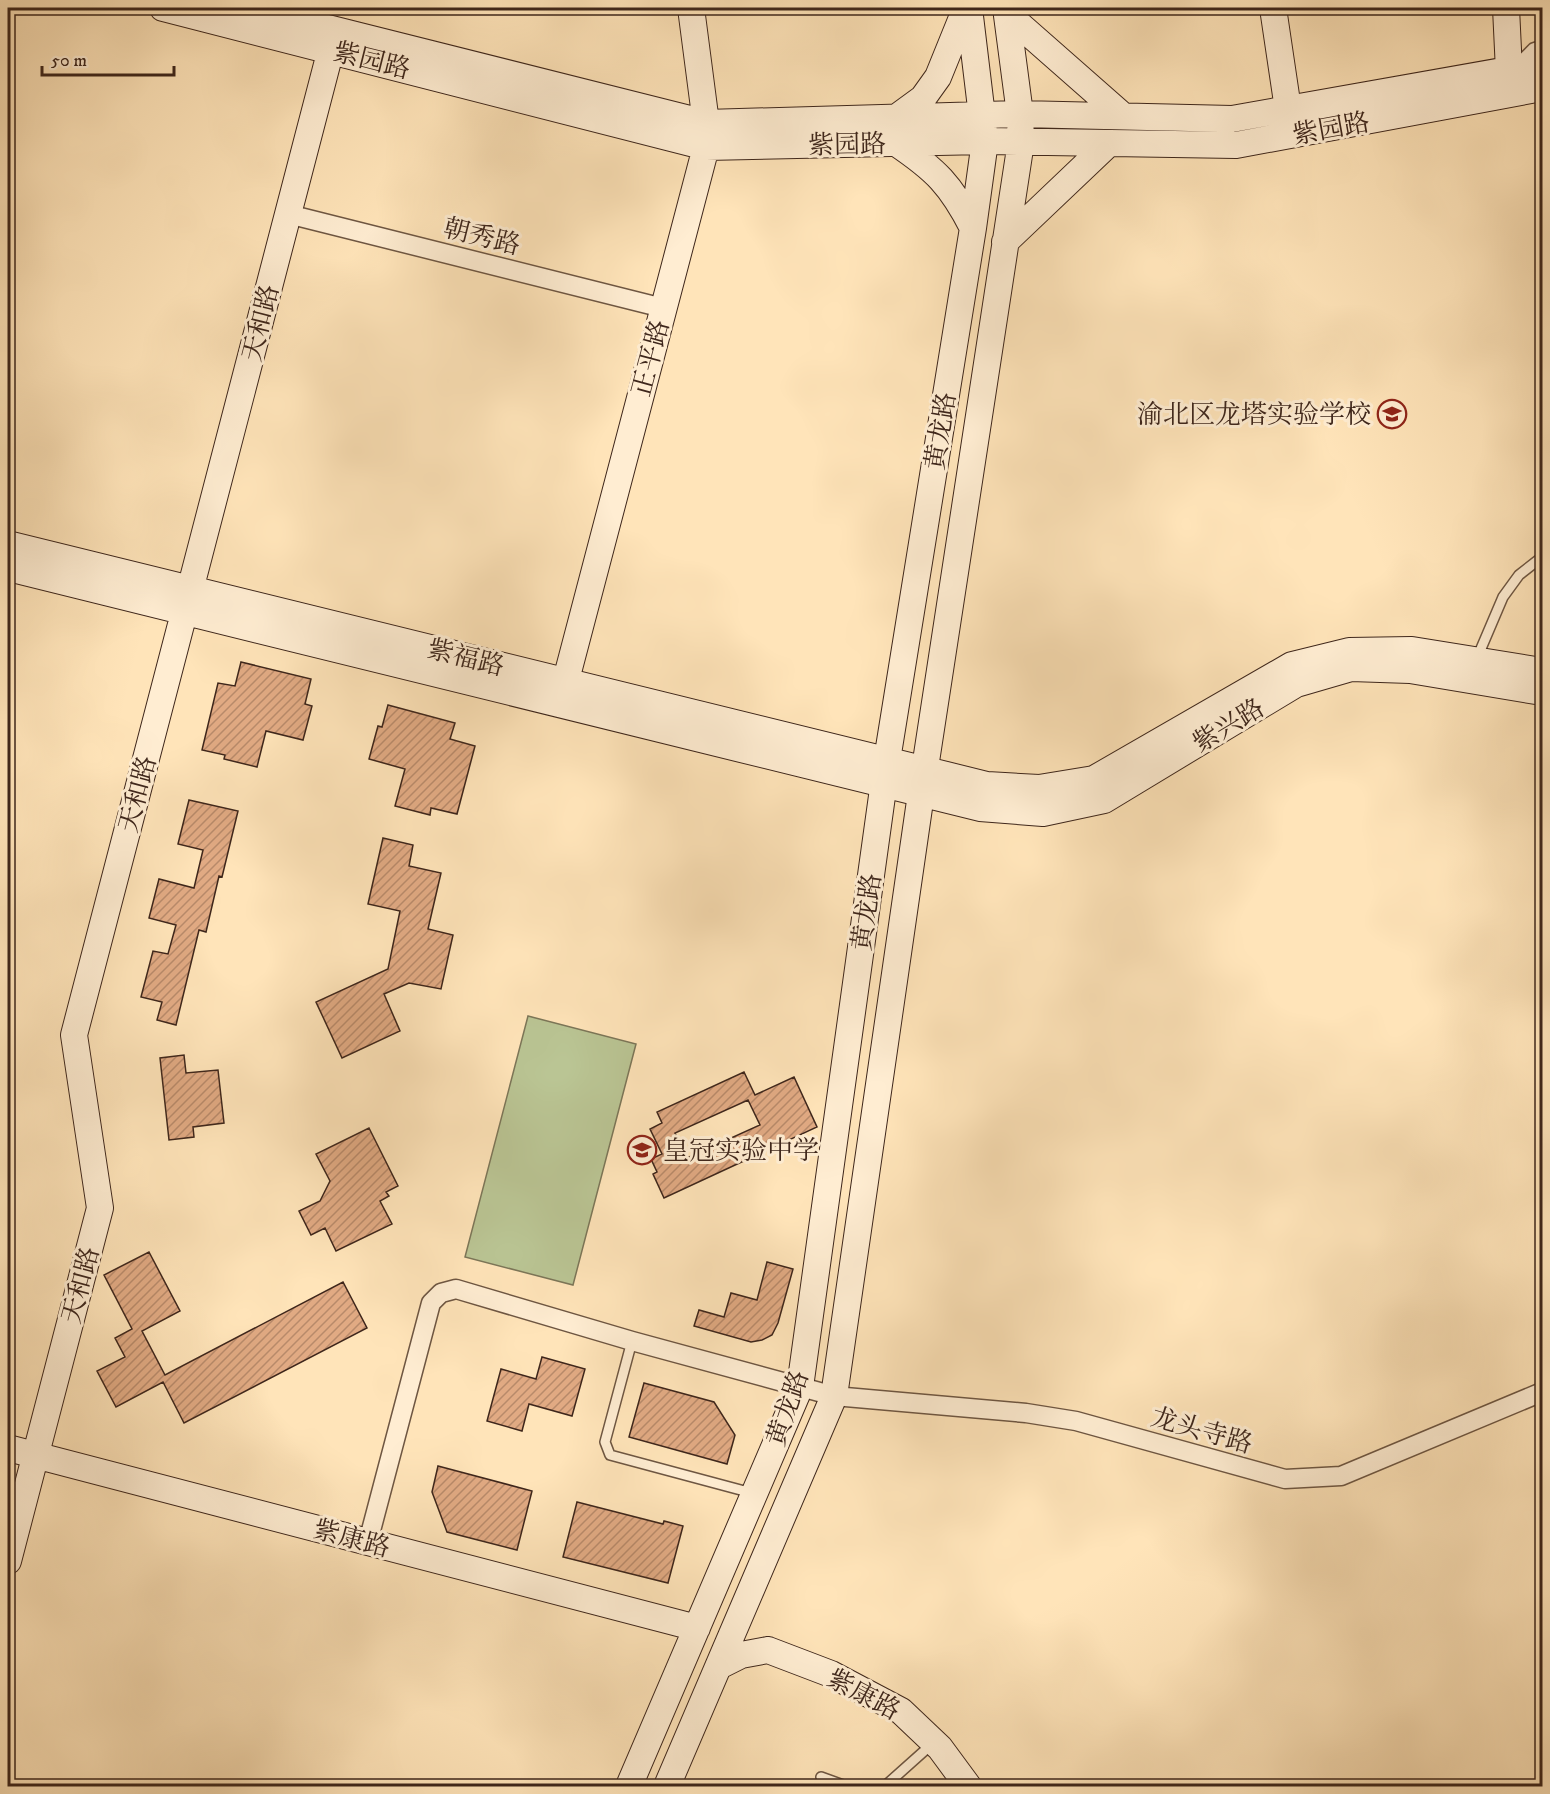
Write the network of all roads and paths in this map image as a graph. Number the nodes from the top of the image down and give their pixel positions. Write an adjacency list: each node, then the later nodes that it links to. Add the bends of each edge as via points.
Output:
1 (163, 8): 8 (main road, 紫园路)
2 (248, 8): 8 (main road, 紫园路)
3 (691, 8): 18 (main road, 正平路)
4 (968, 8): 14 (main road, 黄龙路); 17 (main road, via 938,77 923,98)
5 (1273, 8): 13 (main road)
6 (1506, 8): 11 (main road)
7 (1006, 11): 15 (main road, 黄龙路); 16 (main road)
8 (334, 40): 18 (main road, 紫园路); 23 (main road, 天和路)
9 (1542, 45): 11 (lane, via 1533,48)
10 (1542, 64): 11 (main road, 紫园路)
11 (1509, 71): 13 (main road, 紫园路)
12 (1542, 88): 22 (main road, 紫园路, via 1236,145)
13 (1288, 109): 16 (main road, 紫园路, via 1232,118)
14 (983, 114): 15 (main road, 紫园路); 17 (main road, 紫园路); 19 (main road, 黄龙路)
15 (1020, 114): 16 (main road, 紫园路); 20 (main road, 黄龙路)
16 (1123, 116)
17 (897, 117): 18 (main road, 紫园路)
18 (706, 135): 21 (main road, 紫园路); 26 (main road, 正平路)
19 (985, 141): 20 (main road, 紫园路); 21 (main road, 紫园路); 24 (main road, 黄龙路)
20 (1021, 142): 22 (main road, 紫园路); 25 (main road, 黄龙路)
21 (897, 143): 24 (main road, via 942,178)
22 (1109, 143): 25 (main road)
23 (288, 214): 26 (street, 朝秀路); 30 (main road, 天和路)
24 (973, 228): 35 (main road, 黄龙路)
25 (1005, 242): 38 (main road, 黄龙路)
26 (663, 308): 34 (main road, 正平路)
27 (8, 544): 30 (main road, 紫福路)
28 (1542, 557): 31 (lane, via 1519,575 1503,597)
29 (8, 568): 30 (main road, 紫福路)
30 (188, 601): 34 (main road, 紫福路); 44 (main road, 天和路, via 74,1035 100,1208)
31 (1476, 660): 32 (main road, 紫兴路); 38 (main road, 紫兴路, via 1412,650 1349,651 1292,665 1094,779 1038,788)
32 (1542, 671)
33 (1542, 692): 38 (main road, 紫兴路, via 1410,670 1350,668 1296,684 1104,800 1043,813 980,808)
34 (562, 693): 36 (main road, 紫福路); 37 (main road, 紫福路)
35 (894, 719): 36 (main road, via 875,740); 37 (main road, 黄龙路)
36 (846, 750): 37 (main road, 紫福路)
37 (886, 772): 38 (main road, 紫福路); 40 (main road, 黄龙路)
38 (923, 782): 42 (main road, 黄龙路)
39 (632, 1341): 40 (street, 龙头寺路); 45 (lane, via 605,1442 610,1455); 46 (street, 龙头寺路, via 456,1289 441,1293 431,1303)
40 (800, 1387): 42 (street, 龙头寺路); 45 (main road, 黄龙路)
41 (1542, 1392): 42 (street, 龙头寺路, via 1341,1476 1285,1479 1076,1421)
42 (834, 1396): 48 (main road, 黄龙路)
43 (8, 1448): 44 (main road, 紫康路)
44 (34, 1455): 46 (main road, 紫康路); 47 (main road, 天和路)
45 (754, 1494): 49 (main road, 黄龙路)
46 (368, 1542): 49 (main road, 紫康路)
47 (8, 1560)
48 (744, 1607): 50 (main road, via 751,1629); 51 (main road, 黄龙路)
49 (697, 1628): 54 (main road, 黄龙路)
50 (768, 1650): 51 (main road, via 741,1655); 52 (main road, 紫康路, via 831,1674 901,1711)
51 (719, 1666): 55 (main road, 黄龙路)
52 (933, 1742): 57 (lane); 58 (main road, 紫康路)
53 (821, 1777): 56 (lane)
54 (629, 1786)
55 (667, 1786)
56 (846, 1786)
57 (885, 1786)
58 (968, 1786)

